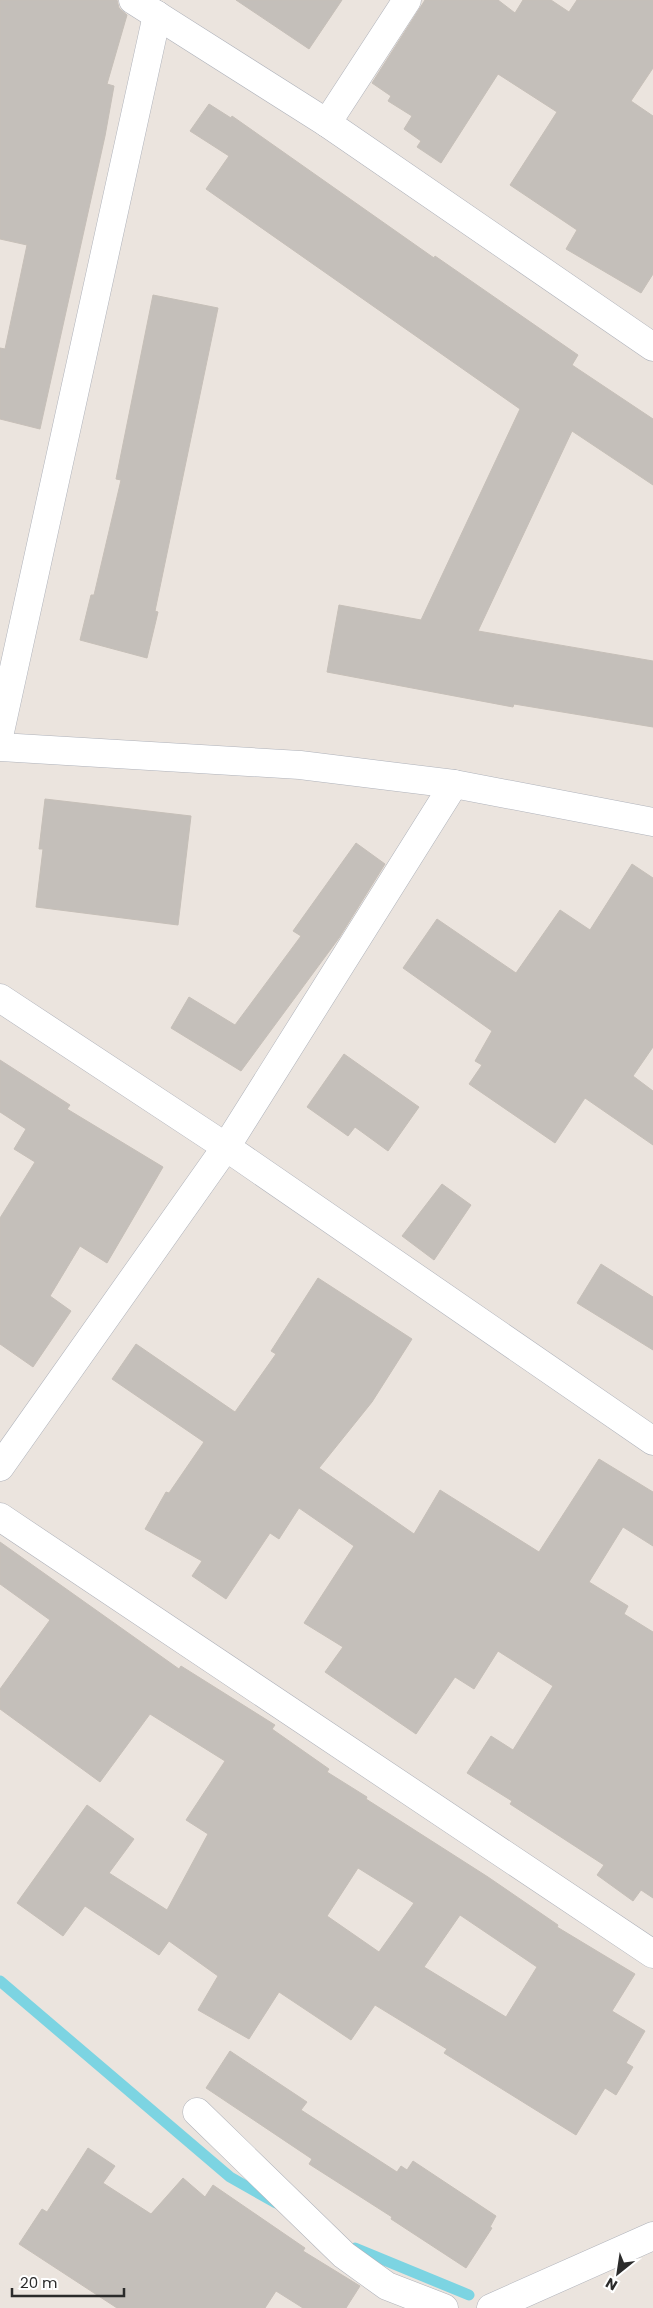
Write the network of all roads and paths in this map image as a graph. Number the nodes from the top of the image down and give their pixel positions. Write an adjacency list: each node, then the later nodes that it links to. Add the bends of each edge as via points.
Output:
1 (133, 0): 3 (street)
2 (407, 0): 4 (street)
3 (157, 15): 4 (street); 6 (street)
4 (327, 123): 5 (street)
5 (651, 340)
6 (0, 732)
7 (0, 747): 8 (street, via 300,765)
8 (454, 784): 9 (street); 11 (street)
9 (653, 822)
10 (0, 998): 11 (street)
11 (226, 1147): 12 (street); 13 (street)
12 (653, 1441)
13 (0, 1467)
14 (0, 1517): 15 (street)
15 (653, 1954)
16 (197, 2112): 18 (street, via 344,2255 387,2286)
17 (653, 2236): 19 (street)
18 (444, 2308)
19 (491, 2308)

